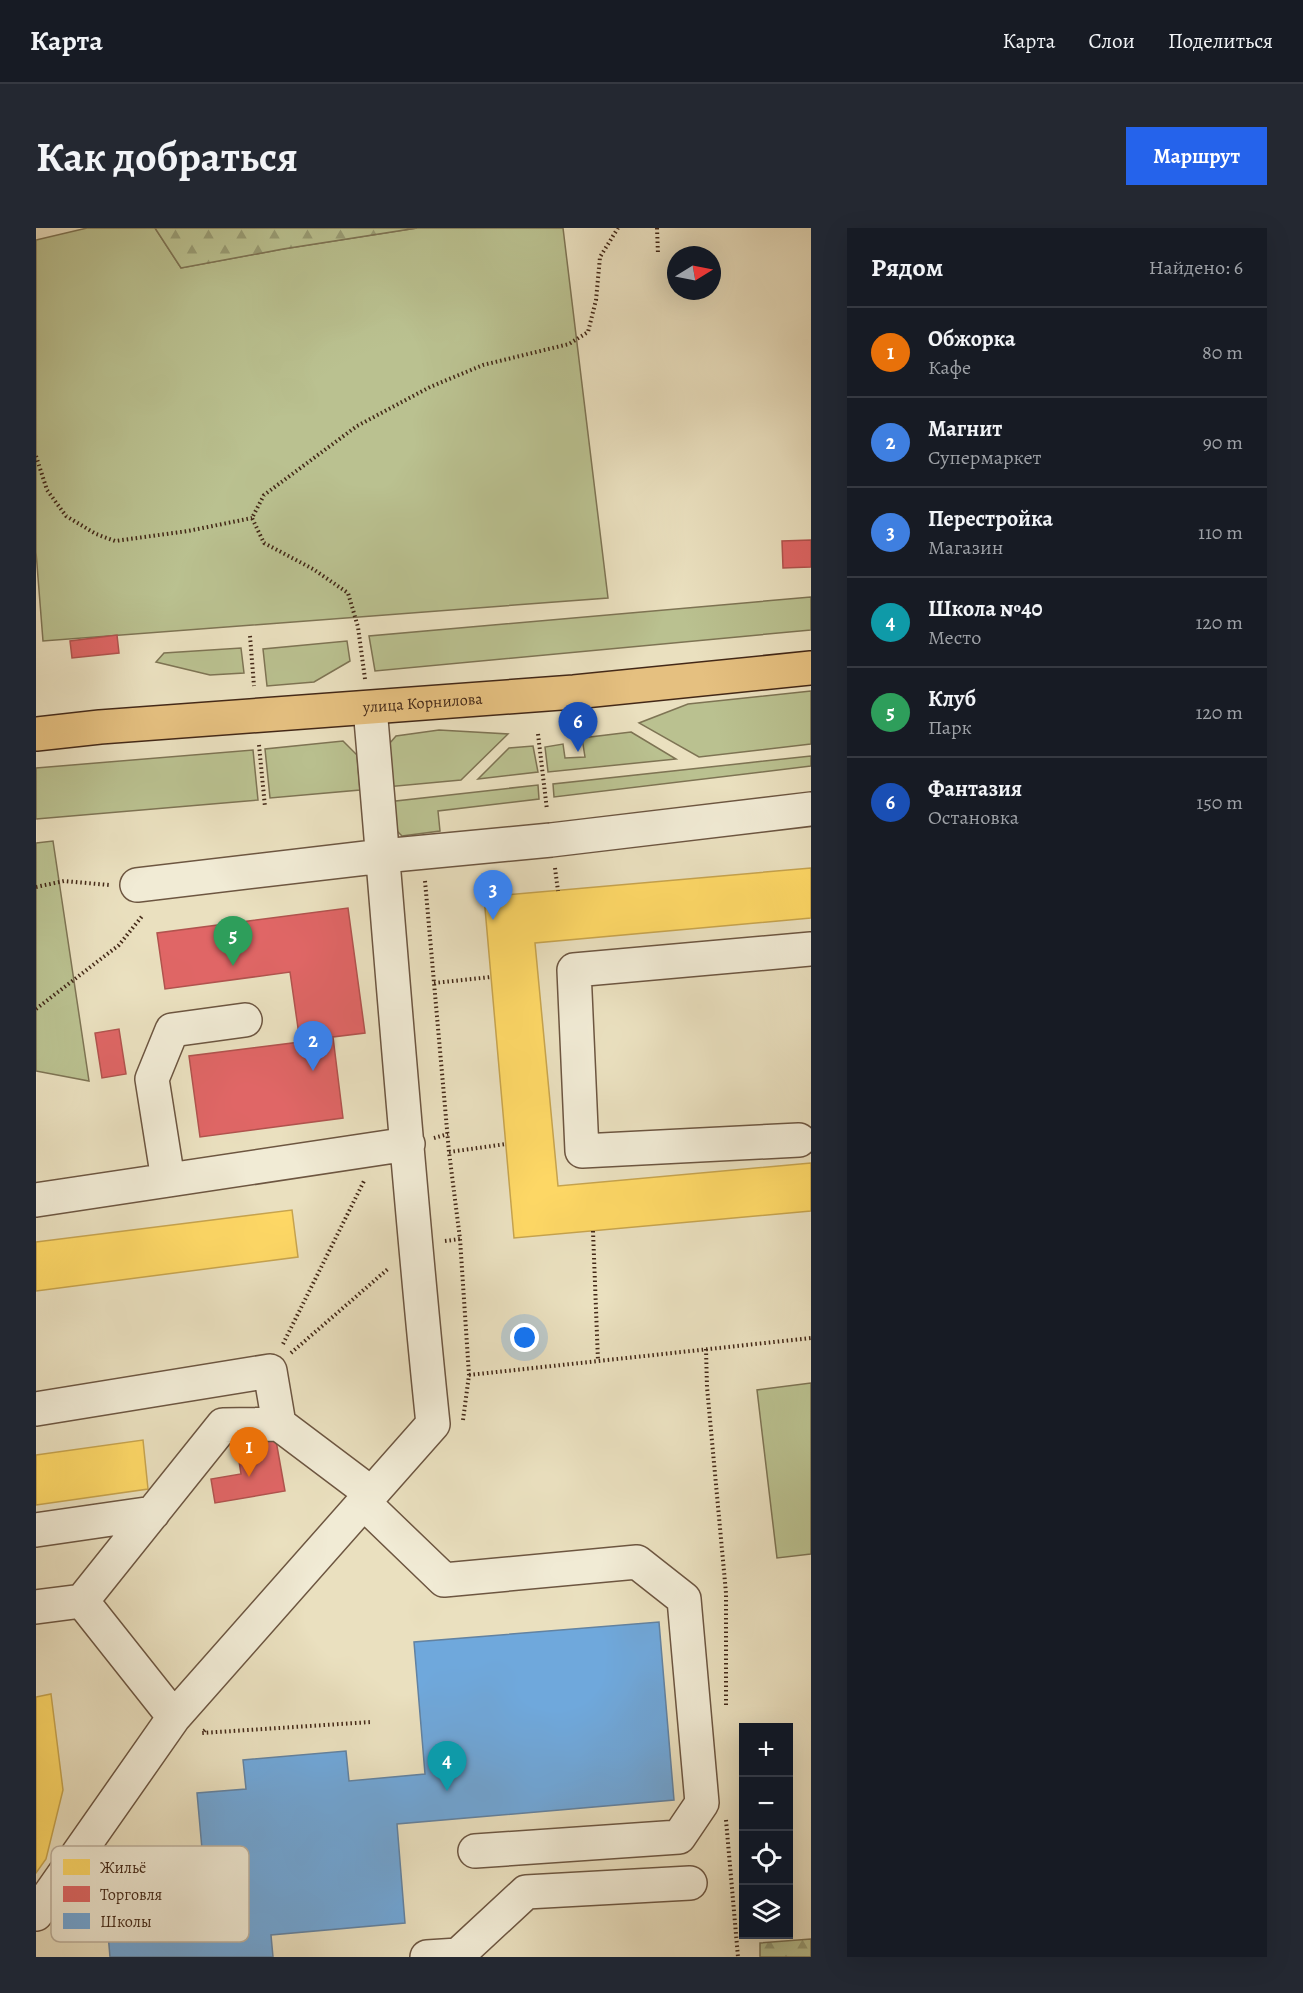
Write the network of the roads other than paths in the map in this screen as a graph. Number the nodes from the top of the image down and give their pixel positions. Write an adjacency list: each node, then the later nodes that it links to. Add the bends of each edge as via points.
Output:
1 (811, 668): 2 (main road, улица Корнилова)
2 (370, 708): 3 (main road, улица Корнилова); 5 (lane)
3 (36, 734)
4 (811, 809): 5 (lane)
5 (383, 856): 6 (lane); 10 (lane)
6 (148, 883)
7 (811, 949): 9 (lane, via 574,970 582,1151)
8 (245, 1020): 11 (lane, via 172,1030 152,1079)
9 (799, 1140)
10 (394, 1147): 11 (lane); 15 (lane, via 414,1246 434,1424)
11 (168, 1180): 12 (lane)
12 (36, 1200)
13 (36, 1408): 14 (lane, via 270,1371)
14 (279, 1424): 15 (lane); 16 (lane, via 223,1425)
15 (368, 1498): 20 (lane); 22 (lane, via 444,1580 637,1562 684,1599 702,1803 679,1837)
16 (153, 1513): 17 (lane); 18 (lane)
17 (36, 1530)
18 (82, 1601): 19 (lane); 20 (lane)
19 (36, 1607)
20 (174, 1717): 21 (lane)
21 (84, 1846)
22 (474, 1851)
23 (690, 1883): 26 (lane, via 526,1892 458,1955)
24 (51, 1893): 25 (lane)
25 (36, 1914)
26 (427, 1957)

